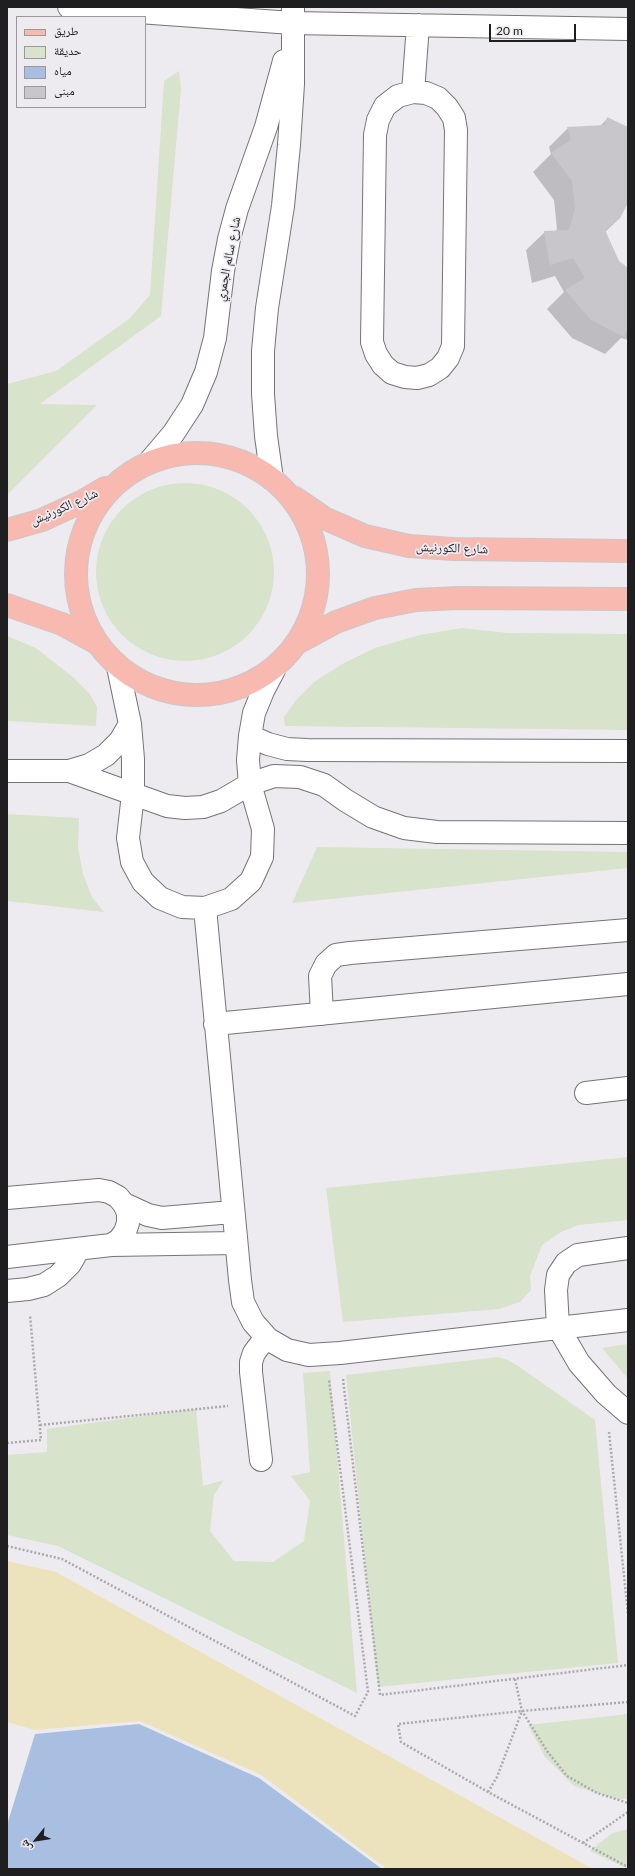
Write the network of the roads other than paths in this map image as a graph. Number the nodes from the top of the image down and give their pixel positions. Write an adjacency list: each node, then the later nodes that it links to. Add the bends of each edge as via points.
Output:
1 (69, 7): 2 (street)
2 (293, 15): 3 (street); 6 (street, شارع سالم الجمري, via 281,75 229,239 215,338 206,372 192,405); 8 (street, via 293,84 289,145 283,206 266,308 263,351 266,436)
3 (418, 25): 4 (street); 5 (street)
4 (628, 30)
5 (413, 92): 5 (street, via 398,96 385,106 378,120 375,135 372,342 383,365 392,373 417,378 429,375 440,368 448,358 452,346 456,130 454,118 438,98 426,93)
6 (150, 461): 7 (main road, شارع الكورنيش); 8 (main road, شارع الكورنيش, via 181,453 213,453 244,462)
7 (118, 480): 9 (main road, شارع الكورنيش, via 62,511); 13 (main road, via 94,507 80,539 74,575 80,610)
8 (280, 486): 10 (main road, شارع الكورنيش, via 324,518 366,536 409,546); 14 (main road, via 309,527 318,565 315,605)
9 (7, 530)
10 (628, 551)
11 (628, 599): 14 (main road, via 416,600 375,608 336,622)
12 (7, 605): 13 (main road, via 62,624)
13 (95, 642): 15 (main road)
14 (299, 642): 16 (main road)
15 (118, 667): 16 (main road, via 154,688 195,697 237,690); 17 (street)
16 (274, 670): 18 (street, via 254,713)
17 (130, 724): 20 (street, via 120,741 106,755 88,765); 23 (street)
18 (250, 736): 19 (street, via 287,749 307,750); 22 (street)
19 (628, 751)
20 (69, 770): 21 (street); 23 (street)
21 (7, 771)
22 (250, 784): 23 (street, via 221,801 203,807 167,806); 24 (street, via 274,776 300,777 324,785 373,817 404,828 437,832); 25 (street, via 263,829 262,857 251,881 241,890 230,899)
23 (133, 794): 25 (street, via 128,838 132,862 143,882 160,898 182,907)
24 (628, 833)
25 (205, 908): 29 (street)
26 (628, 930): 28 (street, via 336,955 326,964 320,976)
27 (628, 984): 28 (street)
28 (322, 1014): 29 (street)
29 (215, 1024): 34 (street)
30 (628, 1088): 31 (street)
31 (586, 1093)
32 (7, 1198): 33 (street, via 99,1190 118,1197)
33 (124, 1204): 34 (street, via 148,1215 162,1218); 36 (street, via 128,1213 128,1223 119,1240)
34 (232, 1212): 35 (street)
35 (236, 1243): 36 (street); 43 (street, via 243,1302 252,1322)
36 (111, 1245): 38 (street)
37 (628, 1248): 42 (street, via 578,1255 566,1263 558,1275 556,1290)
38 (78, 1250): 39 (street); 40 (street, via 70,1264 58,1276 44,1284)
39 (7, 1257)
40 (17, 1290)
41 (628, 1320): 42 (street)
42 (558, 1327): 43 (street, via 309,1355 287,1350); 44 (street, via 579,1363 606,1394)
43 (268, 1339): 45 (street, via 254,1353 251,1362)
44 (628, 1413)
45 (261, 1460)

